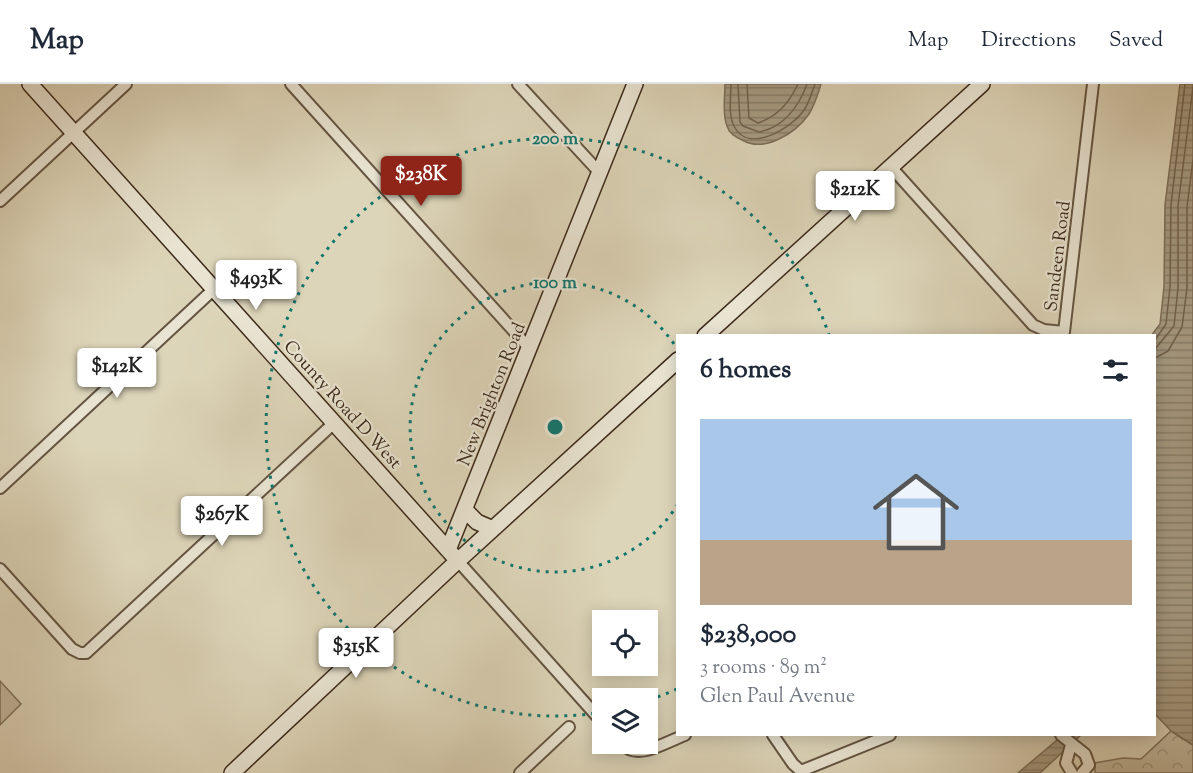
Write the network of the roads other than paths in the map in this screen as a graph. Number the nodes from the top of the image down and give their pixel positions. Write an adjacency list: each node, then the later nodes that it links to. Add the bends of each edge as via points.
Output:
1 (30, 84): 8 (street, County Road D West)
2 (126, 84): 8 (street)
3 (291, 84): 14 (street)
4 (518, 84): 10 (street)
5 (635, 84): 10 (street, New Brighton Road)
6 (982, 84): 9 (street)
7 (1093, 84): 9 (street, Sandeen Road, via 1064,332 1033,325)
8 (74, 132): 11 (street); 12 (street, County Road D West)
9 (891, 167): 13 (street)
10 (600, 173): 14 (street, New Brighton Road)
11 (0, 201)
12 (214, 289): 16 (street, County Road D West); 17 (street)
13 (707, 334)
14 (530, 349): 18 (street, New Brighton Road)
15 (676, 362): 19 (street)
16 (334, 423): 20 (street, County Road D West); 21 (street, via 91,650 80,653 72,649)
17 (0, 488)
18 (465, 510): 19 (street, via 477,522); 20 (street, New Brighton Road)
19 (493, 529): 20 (street)
20 (453, 556): 22 (street, County Road D West); 30 (street)
21 (0, 569)
22 (592, 711)
23 (569, 727): 31 (street)
24 (682, 736): 28 (street)
25 (775, 736): 26 (street, via 801,771)
26 (888, 736)
27 (1062, 736): 29 (street)
28 (658, 745)
29 (1071, 745): 32 (street, via 1066,763); 33 (street, via 1089,761)
30 (232, 773)
31 (520, 773)
32 (1072, 773)
33 (1083, 773)

